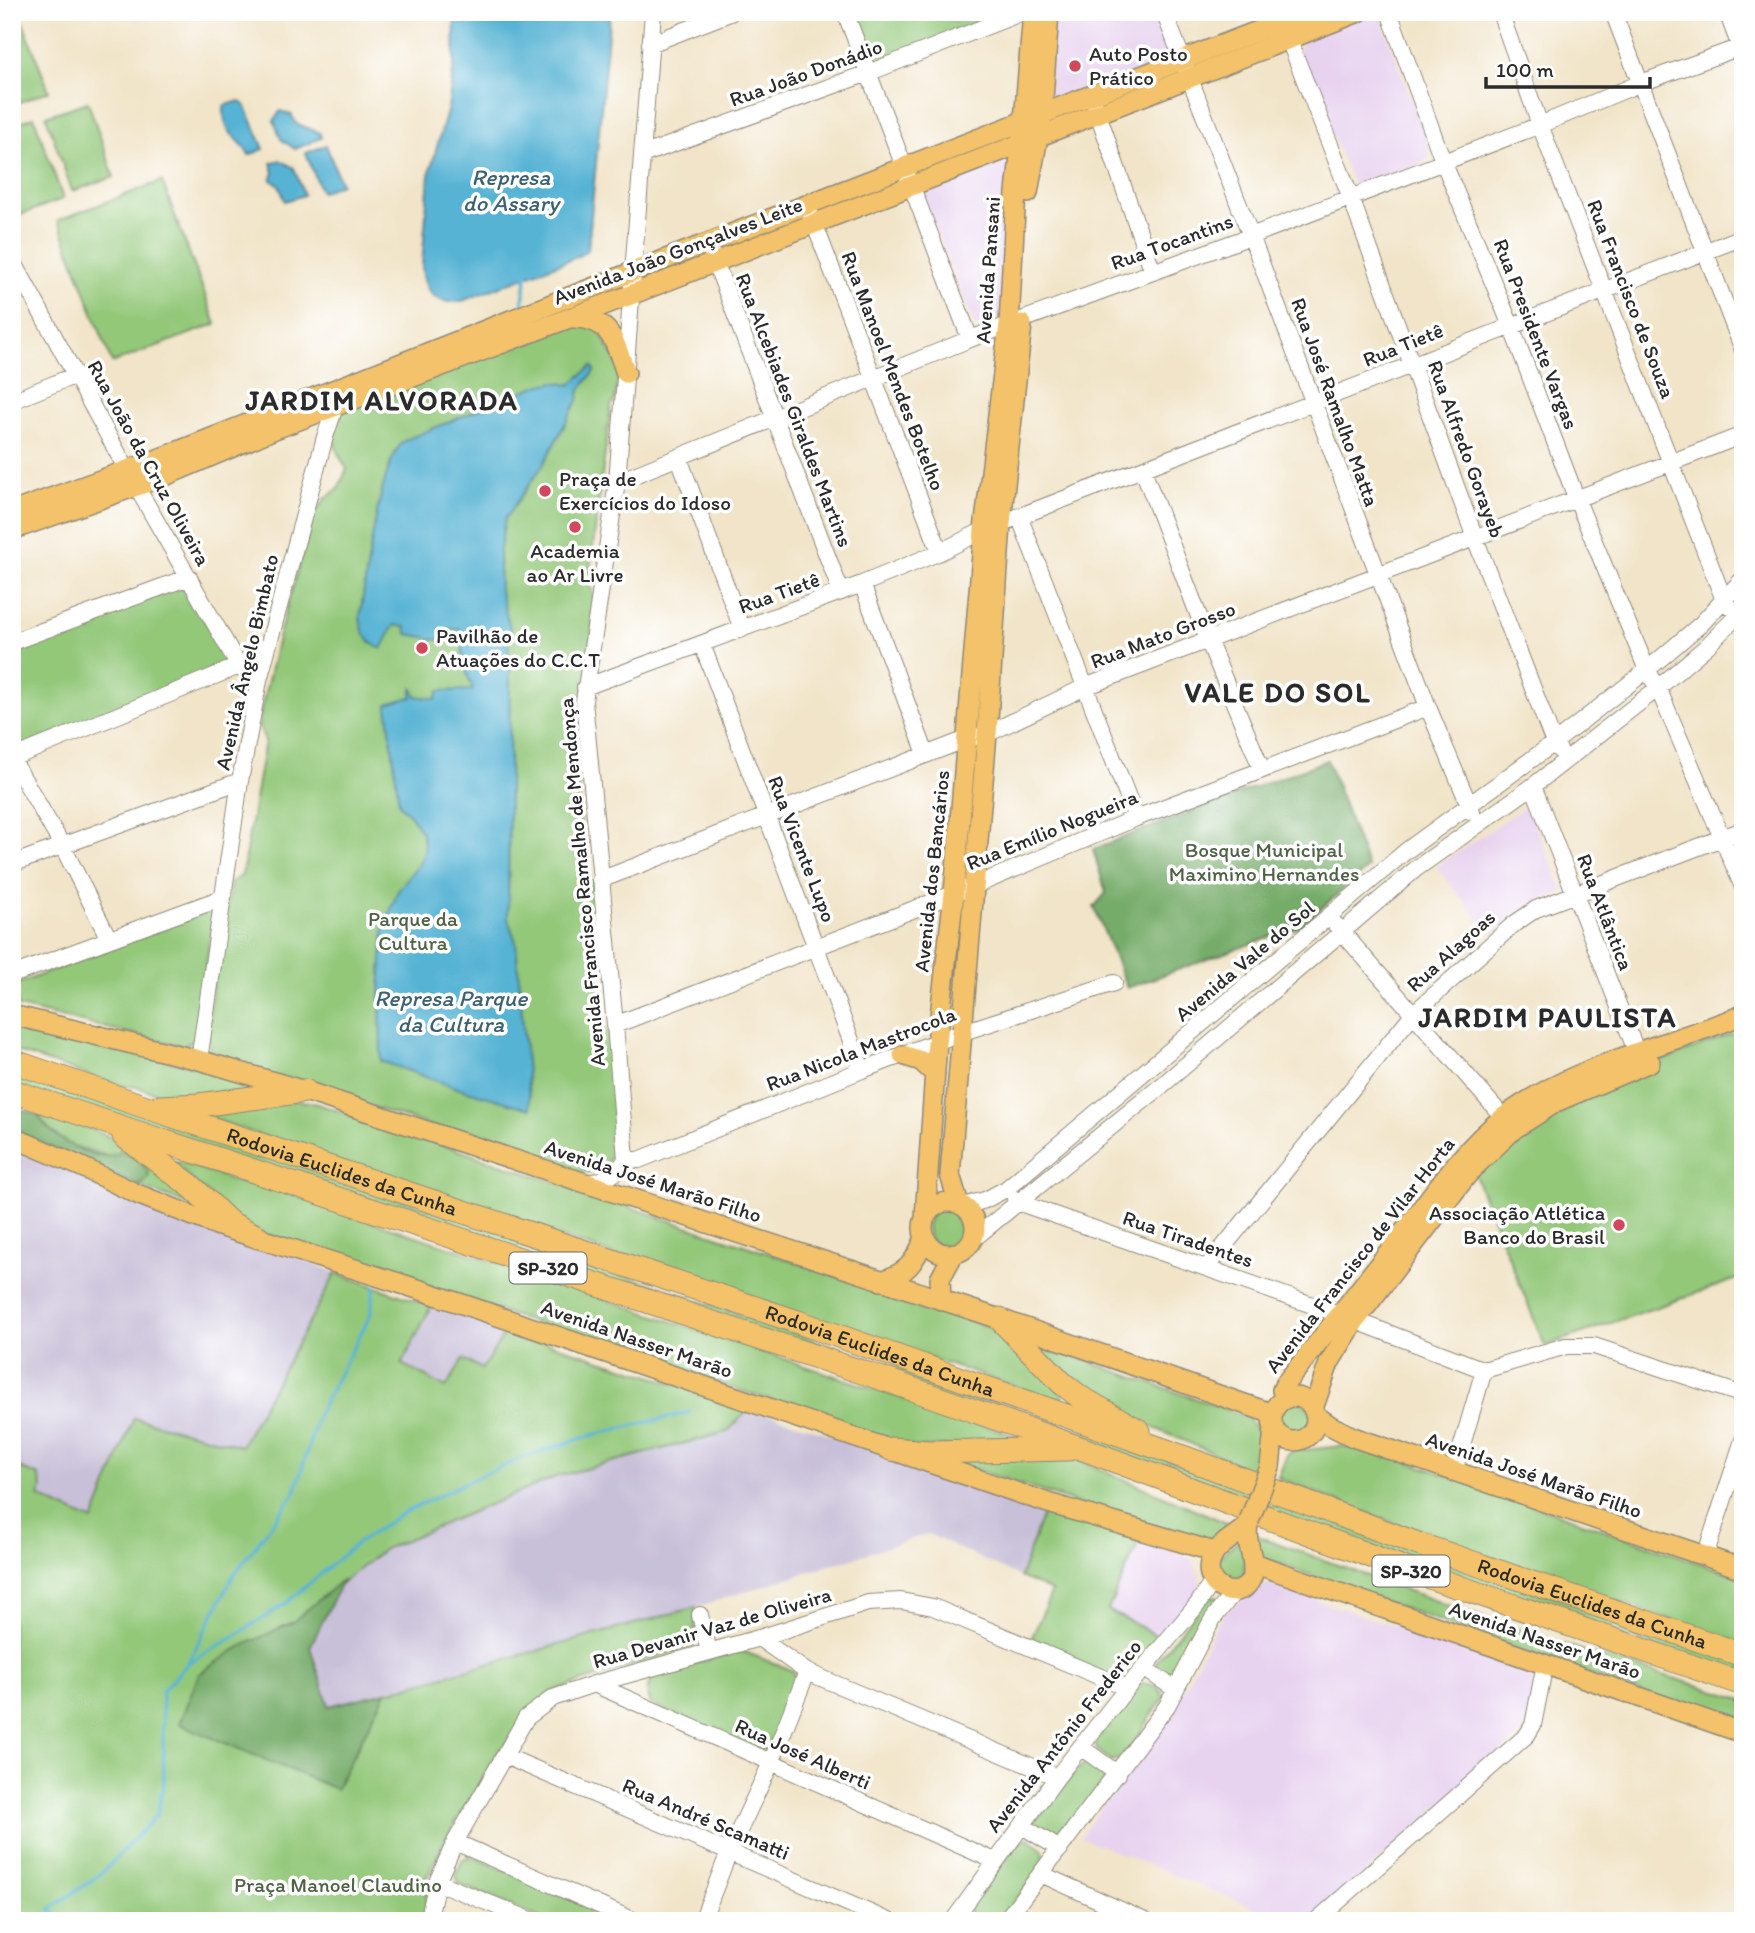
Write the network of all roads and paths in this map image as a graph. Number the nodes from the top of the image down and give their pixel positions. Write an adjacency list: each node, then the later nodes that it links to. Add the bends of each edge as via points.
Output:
1 (653, 12): 16 (street, Avenida Francisco Ramalho de Mendonça)
2 (732, 12): 16 (street)
3 (845, 12): 19 (street)
4 (1023, 12): 19 (street, Rua João Donádio)
5 (1032, 12): 22 (main road, Avenida Pansani)
6 (1049, 12): 22 (main road, Avenida Pansani)
7 (1164, 12): 18 (street, Rua José Ramalho Matta)
8 (1307, 12): 15 (main road, Avenida João Gonçalves Leite)
9 (1359, 12): 14 (main road, Avenida João Gonçalves Leite)
10 (1389, 12): 27 (street, Rua Presidente Vargas)
11 (1500, 12): 23 (street, Rua Francisco de Souza)
12 (1613, 12): 20 (street)
13 (1727, 12): 17 (street)
14 (1335, 17): 15 (main road, Avenida João Gonçalves Leite)
15 (1283, 25): 18 (main road, Avenida João Gonçalves Leite); 30 (street, Rua Alfredo Gorayeb)
16 (650, 44): 25 (street, Avenida Francisco Ramalho de Mendonça)
17 (1742, 49): 20 (street, Rua Tocantins)
18 (1184, 69): 21 (main road, Avenida João Gonçalves Leite); 35 (street, Rua José Ramalho Matta)
19 (868, 73): 25 (street, Rua João Donádio); 28 (street)
20 (1641, 83): 23 (street, Rua Tocantins); 39 (street)
21 (1094, 105): 22 (main road, Avenida João Gonçalves Leite); 24 (main road, Avenida João Gonçalves Leite); 43 (street)
22 (1033, 118): 24 (main road, Avenida Pansani); 26 (main road, Avenida João Gonçalves Leite)
23 (1540, 125): 27 (street, Rua Tocantins); 45 (street, Rua Francisco de Souza)
24 (1029, 140): 26 (main road, Avenida João Gonçalves Leite); 48 (main road, Avenida Pansani)
25 (642, 155): 42 (street, Avenida Francisco Ramalho de Mendonça)
26 (959, 157): 28 (main road, Avenida João Gonçalves Leite)
27 (1443, 161): 30 (street, Rua Tocantins); 49 (street, Rua Presidente Vargas)
28 (909, 176): 29 (main road, Avenida João Gonçalves Leite); 32 (main road, Avenida João Gonçalves Leite); 50 (street)
29 (857, 186): 31 (main road, Avenida João Gonçalves Leite); 32 (main road)
30 (1350, 198): 35 (street, Rua Tocantins); 52 (street, Rua Alfredo Gorayeb)
31 (808, 204): 33 (street, Rua Manoel Mendes Botelho); 34 (main road, Avenida João Gonçalves Leite)
32 (863, 205): 33 (main road, Avenida João Gonçalves Leite)
33 (814, 223): 38 (main road, Avenida João Gonçalves Leite); 55 (street, Rua Manoel Mendes Botelho)
34 (750, 227): 37 (main road, Avenida João Gonçalves Leite); 38 (main road)
35 (1251, 236): 43 (street, Rua Tocantins); 57 (street, Rua José Ramalho Matta)
36 (1743, 237): 39 (street, Rua Tietê)
37 (708, 243): 41 (street, Rua Alcebiades Giraldes Martins); 42 (main road, Avenida João Gonçalves Leite)
38 (758, 245): 41 (main road, Avenida João Gonçalves Leite)
39 (1706, 250): 45 (street, Rua Tietê); 51 (street)
40 (12, 259): 44 (street, Rua João da Cruz Oliveira)
41 (715, 262): 46 (main road, Avenida João Gonçalves Leite); 59 (street, Rua Alcebiades Giraldes Martins)
42 (635, 271): 46 (street, Avenida Francisco Ramalho de Mendonça); 65 (main road, Avenida João Gonçalves Leite)
43 (1153, 272): 48 (street, Rua Tocantins)
44 (19, 284): 54 (street, Rua João da Cruz Oliveira)
45 (1605, 290): 49 (street, Rua Tietê); 64 (street, Rua Francisco de Souza)
46 (633, 294): 47 (main road, Avenida João Gonçalves Leite); 53 (street, Avenida Francisco Ramalho de Mendonça)
47 (567, 318): 53 (main road, via 603,324); 58 (main road, Avenida João Gonçalves Leite)
48 (1016, 322): 50 (street, Rua Tocantins); 71 (main road, Avenida Pansani)
49 (1511, 326): 52 (street, Rua Tietê); 69 (street, Rua Presidente Vargas)
50 (970, 339): 55 (street, Rua Tocantins)
51 (1743, 350)
52 (1413, 363): 57 (street, Rua Tietê); 72 (street, Rua Alfredo Gorayeb)
53 (626, 373): 68 (street, Avenida Francisco Ramalho de Mendonça)
54 (76, 375): 56 (street); 67 (street, Rua João da Cruz Oliveira)
55 (872, 379): 59 (street, Rua Tocantins); 73 (street, Rua Manoel Mendes Botelho)
56 (12, 401)
57 (1313, 404): 66 (street, Rua Tietê); 74 (street, Rua José Ramalho Matta)
58 (335, 407): 60 (main road, Avenida João Gonçalves Leite); 62 (street, Avenida Ângelo Bimbato)
59 (775, 417): 63 (street, Rua Tocantins); 78 (street, Rua Alcebiades Giraldes Martins)
60 (308, 418): 62 (street); 65 (main road, Avenida João Gonçalves Leite)
61 (1743, 435): 64 (street, Rua Mato Grosso)
62 (325, 437): 85 (street, Avenida Ângelo Bimbato)
63 (679, 458): 68 (street, Rua Tocantins); 81 (street)
64 (1672, 462): 69 (street, Rua Mato Grosso); 79 (street, Rua Francisco de Souza)
65 (161, 467): 67 (main road, Avenida João Gonçalves Leite)
66 (1143, 470): 71 (street, Rua Tietê); 82 (street)
67 (132, 478): 70 (main road, Avenida João Gonçalves Leite); 75 (street, Rua João da Cruz Oliveira)
68 (617, 482): 89 (street, Avenida Francisco Ramalho de Mendonça)
69 (1577, 500): 72 (street, Rua Mato Grosso); 87 (street, Rua Presidente Vargas)
70 (18, 519)
71 (1002, 523): 73 (street, Rua Tietê); 90 (street); 93 (main road, Avenida dos Bancários)
72 (1475, 538): 74 (street, Rua Mato Grosso); 94 (street, Rua Alfredo Gorayeb)
73 (940, 552): 77 (street, Rua Tietê)
74 (1378, 576): 82 (street, Rua Mato Grosso); 92 (street, Rua José Ramalho Matta)
75 (189, 577): 83 (street); 86 (street, Rua João da Cruz Oliveira)
76 (1743, 579): 79 (street, Avenida Vale do Sol)
77 (862, 584): 78 (street, Rua Tietê); 95 (street)
78 (841, 592): 81 (street, Rua Tietê)
79 (1724, 600): 80 (street); 87 (street, Avenida Vale do Sol)
80 (1741, 612): 91 (street, Avenida Vale do Sol)
81 (742, 629): 84 (street, Rua Tietê)
82 (1208, 640): 90 (street, Rua Mato Grosso); 98 (street)
83 (12, 642)
84 (702, 644): 89 (street, Rua Tietê); 102 (street, Rua Vicente Lupo)
85 (268, 648): 86 (street); 88 (street, Avenida Ângelo Bimbato)
86 (239, 666): 88 (street, Rua João da Cruz Oliveira); 96 (street)
87 (1647, 670): 91 (street, Rua Presidente Vargas); 94 (street, Avenida Vale do Sol)
88 (259, 680): 99 (street, Avenida Ângelo Bimbato)
89 (585, 687): 109 (street, Avenida Francisco Ramalho de Mendonça)
90 (1085, 687): 93 (street, Rua Mato Grosso); 103 (street)
91 (1658, 688): 97 (street, Avenida Vale do Sol); 106 (street, Rua Presidente Vargas)
92 (1428, 707): 98 (street, Rua Emílio Nogueira); 101 (street, Rua José Ramalho Matta)
93 (977, 736): 95 (street, Rua Mato Grosso); 110 (main road, Avenida dos Bancários); 112 (main road, Avenida dos Bancários)
94 (1554, 743): 97 (street, Rua Alfredo Gorayeb); 101 (street, Avenida Vale do Sol)
95 (926, 754): 102 (street, Rua Mato Grosso)
96 (12, 759): 107 (street)
97 (1566, 761): 100 (street, Avenida Vale do Sol)
98 (1262, 770): 103 (street, Rua Emílio Nogueira)
99 (240, 781): 107 (street); 114 (street, Avenida Ângelo Bimbato)
100 (1534, 786): 104 (street, Avenida Vale do Sol); 113 (street, Rua Atlântica)
101 (1469, 805): 104 (street, Rua José Ramalho Matta); 115 (street, Avenida Vale do Sol, via 1406,851)
102 (767, 817): 109 (street, Rua Mato Grosso); 118 (street, Rua Vicente Lupo)
103 (1136, 818): 110 (street, Rua Emílio Nogueira)
104 (1478, 824): 116 (street, Avenida Vale do Sol)
105 (1743, 830): 106 (street, Rua Alagoas)
106 (1723, 837): 111 (street, Rua Presidente Vargas); 113 (street, Rua Alagoas)
107 (62, 845): 108 (street); 117 (street)
108 (12, 864)
109 (600, 880): 124 (street, Avenida Francisco Ramalho de Mendonça)
110 (974, 886): 112 (street, Rua Emílio Nogueira); 126 (main road, Avenida dos Bancários)
111 (1743, 887)
112 (954, 893): 118 (street, Rua Emílio Nogueira); 128 (main road, Avenida dos Bancários)
113 (1576, 894): 121 (street, Rua Alagoas, via 1536,909 1514,924); 131 (street, Rua Atlântica)
114 (222, 898): 117 (street); 130 (street, Avenida Ângelo Bimbato)
115 (1330, 918): 116 (street); 134 (street, Avenida Vale do Sol)
116 (1343, 933): 121 (street); 136 (street, Avenida Vale do Sol)
117 (109, 939): 119 (street)
118 (816, 946): 124 (street, Rua Emílio Nogueira); 133 (street, Rua Vicente Lupo)
119 (16, 976)
120 (1114, 983): 126 (street, Rua Nicola Mastrocola)
121 (1413, 1014): 142 (street); 155 (street, Rua Alagoas)
122 (12, 1015): 130 (main road, Avenida José Marão Filho)
123 (1743, 1015): 127 (main road, Avenida Francisco de Vilar Horta)
124 (615, 1025): 145 (street, Avenida Francisco Ramalho de Mendonça)
125 (1743, 1028): 127 (main road, Avenida Francisco de Vilar Horta)
126 (960, 1033): 128 (street, Rua Nicola Mastrocola); 149 (main road, Avenida dos Bancários, via 950,1175)
127 (1694, 1040): 131 (main road, Avenida Francisco de Vilar Horta)
128 (937, 1042): 129 (street, Rua Nicola Mastrocola); 135 (main road, Avenida dos Bancários)
129 (903, 1055): 133 (street, Rua Nicola Mastrocola); 135 (main road, via 921,1061)
130 (199, 1060): 138 (main road, Avenida José Marão Filho)
131 (1639, 1060): 142 (main road, Avenida Francisco de Vilar Horta)
132 (12, 1061): 139 (highway, Rodovia Euclides da Cunha / SP-320)
133 (862, 1070): 145 (street, Rua Nicola Mastrocola, via 639,1160)
134 (1147, 1071): 136 (street); 140 (street, Avenida Vale do Sol)
135 (935, 1073): 150 (main road, Avenida dos Bancários)
136 (1160, 1087): 143 (street, Avenida Vale do Sol)
137 (12, 1091): 141 (highway, Rodovia Euclides da Cunha / SP-320)
138 (305, 1091): 139 (highway, via 199,1105); 146 (main road, Avenida José Marão Filho)
139 (140, 1105): 168 (highway, Rodovia Euclides da Cunha / SP-320, via 804,1324)
140 (1091, 1118): 143 (street); 147 (street, Avenida Vale do Sol)
141 (101, 1121): 151 (highway, via 191,1186 230,1223); 167 (highway, Rodovia Euclides da Cunha / SP-320)
142 (1509, 1123): 158 (main road, Avenida Francisco de Vilar Horta, via 1427,1215)
143 (1104, 1133): 148 (street, Avenida Vale do Sol)
144 (12, 1137): 151 (main road, Avenida Nasser Marão, via 137,1194)
145 (626, 1158): 146 (street, via 605,1180)
146 (588, 1183): 156 (main road, Avenida José Marão Filho)
147 (1006, 1189): 148 (street); 149 (street, Avenida Vale do Sol)
148 (1020, 1203): 153 (street, Avenida Vale do Sol); 155 (street, Rua Tiradentes)
149 (962, 1205): 150 (main road, via 936,1205); 153 (main road, via 974,1218)
150 (925, 1217): 152 (main road)
151 (258, 1237): 166 (main road, Avenida Nasser Marão)
152 (925, 1238): 154 (main road, via 940,1252); 156 (main road, via 907,1269)
153 (972, 1240): 154 (main road)
154 (954, 1253): 157 (main road, via 940,1279)
155 (1207, 1267): 158 (street, Rua Tiradentes)
156 (881, 1281): 157 (main road, Avenida José Marão Filho)
157 (941, 1300): 159 (main road, Avenida José Marão Filho)
158 (1348, 1318): 160 (street, Rua Tiradentes); 162 (main road, Avenida Francisco de Vilar Horta, via 1328,1363); 163 (main road, Avenida Francisco de Vilar Horta, via 1285,1384)
159 (1000, 1319): 163 (main road, Avenida José Marão Filho); 168 (highway, via 1062,1383)
160 (1484, 1370): 161 (street, via 1581,1344); 170 (street)
161 (1743, 1395)
162 (1314, 1412): 163 (main road, via 1301,1398); 164 (main road, via 1314,1427); 170 (main road, Avenida José Marão Filho, via 1353,1437)
163 (1277, 1414): 164 (main road, via 1277,1433 1289,1440); 169 (main road, Avenida Francisco de Vilar Horta)
164 (1302, 1439): 169 (main road)
165 (1743, 1440): 173 (street)
166 (891, 1449): 167 (highway); 172 (main road, Avenida Nasser Marão, via 1048,1503)
167 (1083, 1449): 186 (highway, Rodovia Euclides da Cunha / SP-320, via 1406,1569)
168 (1167, 1451): 181 (highway, Rodovia Euclides da Cunha / SP-320, via 1418,1544)
169 (1271, 1465): 171 (main road, bridge)
170 (1454, 1472): 173 (main road, Avenida José Marão Filho)
171 (1248, 1524): 172 (main road); 174 (main road)
172 (1215, 1552): 176 (main road, via 1209,1569)
173 (1704, 1556): 175 (main road, Avenida José Marão Filho)
174 (1253, 1563): 177 (main road, via 1250,1583); 182 (main road, Avenida Nasser Marão)
175 (1743, 1569)
176 (1213, 1581): 177 (main road, via 1222,1590); 183 (street, Avenida Antônio Frederico)
177 (1234, 1592): 188 (street, via 1212,1619)
178 (700, 1615): 180 (street)
179 (759, 1638): 180 (street, Rua Devanir Vaz de Oliveira); 184 (street); 187 (street, Rua Devanir Vaz de Oliveira, via 868,1603 901,1601 933,1607)
180 (709, 1652): 185 (street, Rua Devanir Vaz de Oliveira)
181 (1743, 1655)
182 (1545, 1664): 189 (main road, Avenida Nasser Marão); 210 (street, via 1527,1735)
183 (1145, 1669): 187 (street, Avenida Antônio Frederico); 188 (street)
184 (807, 1672): 192 (street); 194 (street)
185 (594, 1684): 191 (street, Rua Devanir Vaz de Oliveira, via 553,1698 526,1718); 192 (street, Rua José Alberti)
186 (1743, 1684)
187 (1127, 1688): 190 (street, Avenida Antônio Frederico)
188 (1175, 1689): 193 (street)
189 (1743, 1733)
190 (1082, 1748): 193 (street); 194 (street, Avenida Antônio Frederico)
191 (505, 1756): 196 (street, Rua Devanir Vaz de Oliveira); 198 (street, Rua André Scamatti)
192 (771, 1763): 198 (street); 199 (street, Rua José Alberti)
193 (1118, 1774): 197 (street)
194 (1057, 1777): 195 (street, Avenida Antônio Frederico)
195 (1022, 1826): 197 (street); 199 (street, Avenida Antônio Frederico)
196 (455, 1842): 201 (street, Rua Devanir Vaz de Oliveira); 202 (street)
197 (1059, 1849): 200 (street)
198 (729, 1852): 206 (street); 207 (street, Rua André Scamatti)
199 (995, 1861): 203 (street, Avenida Antônio Frederico)
200 (1041, 1874): 208 (street); 209 (street)
201 (437, 1882): 204 (street, Rua Devanir Vaz de Oliveira); 205 (street)
202 (627, 1919)
203 (959, 1919)
204 (432, 1921)
205 (533, 1921)
206 (702, 1921)
207 (889, 1921)
208 (1004, 1921)
209 (1145, 1921)
210 (1316, 1921)

